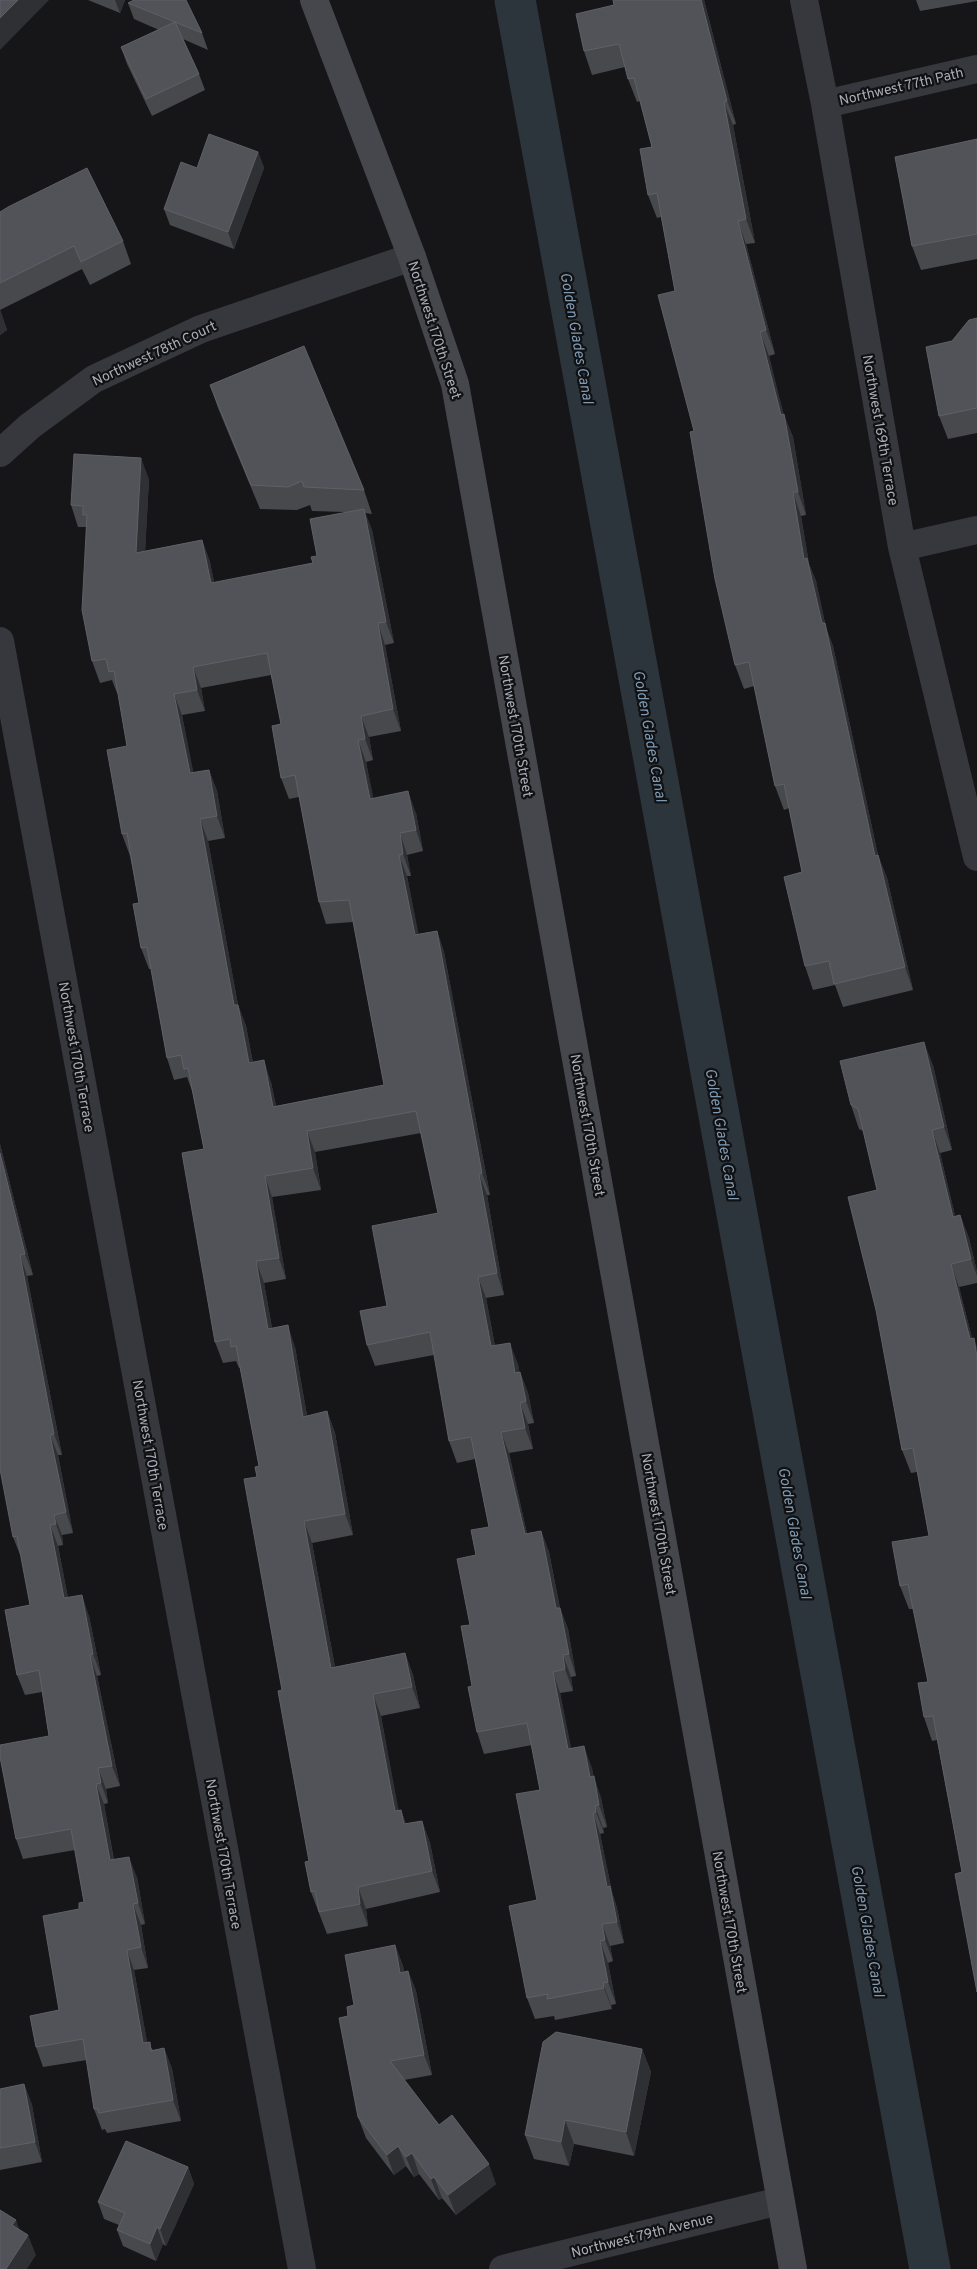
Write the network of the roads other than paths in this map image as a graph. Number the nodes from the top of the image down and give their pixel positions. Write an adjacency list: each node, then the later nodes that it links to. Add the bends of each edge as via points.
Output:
1 (314, 0): 5 (street, Northwest 170th Street)
2 (804, 0): 4 (street, Northwest 169th Terrace)
3 (977, 69): 4 (street, Northwest 77th Path)
4 (825, 104): 8 (street, Northwest 169th Terrace)
5 (412, 257): 6 (street, Northwest 78th Court, via 201,329 103,375 30,426); 11 (street, Northwest 170th Street, via 455,384)
6 (0, 453)
7 (977, 530): 8 (street)
8 (902, 547): 10 (street, Northwest 169th Terrace)
9 (0, 641): 12 (street, Northwest 170th Terrace)
10 (977, 857)
11 (780, 2202): 13 (street, Northwest 79th Avenue); 14 (street, Northwest 170th Street)
12 (302, 2269)
13 (503, 2269)
14 (793, 2269)

